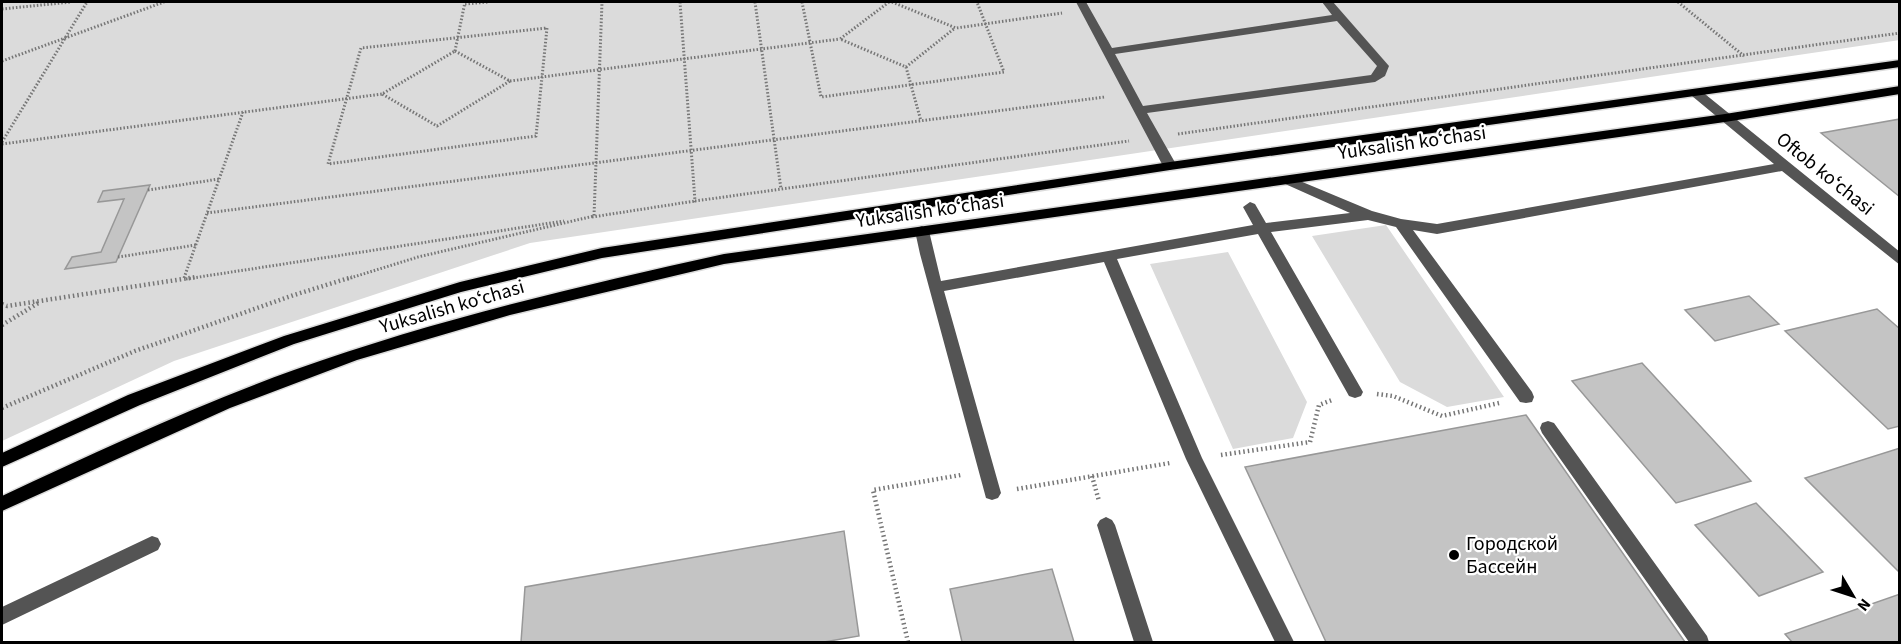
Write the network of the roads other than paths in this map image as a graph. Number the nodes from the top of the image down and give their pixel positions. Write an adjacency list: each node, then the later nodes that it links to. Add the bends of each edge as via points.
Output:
1 (1327, 2): 3 (street)
2 (1083, 5): 4 (street)
3 (1341, 17): 4 (street); 8 (street, via 1383,66 1375,78)
4 (1107, 52): 8 (street)
5 (1899, 63): 7 (main road, Yuksalish koʻchasi)
6 (1899, 90): 9 (main road, Yuksalish koʻchasi)
7 (1696, 93): 9 (street, Oftob koʻchasi); 10 (main road, Yuksalish koʻchasi)
8 (1139, 110): 10 (street)
9 (1725, 118): 11 (street, Oftob koʻchasi); 12 (main road, Yuksalish koʻchasi)
10 (1170, 166): 24 (main road, Yuksalish koʻchasi, via 602,253 460,287 289,340 134,400)
11 (1784, 166): 15 (street, via 1437,229); 19 (street, Oftob koʻchasi)
12 (1288, 180): 14 (street); 17 (main road, Yuksalish koʻchasi)
13 (1250, 207): 16 (street)
14 (1368, 215): 15 (street); 16 (street)
15 (1401, 224): 22 (street)
16 (1263, 228): 18 (street); 21 (street)
17 (922, 231): 20 (street); 26 (main road, Yuksalish koʻchasi, via 724,260 607,284 468,320 300,374 144,437)
18 (1109, 256): 20 (street); 31 (street, via 1194,459)
19 (1899, 260)
20 (936, 287): 25 (street)
21 (1355, 392)
22 (1526, 397)
23 (1548, 428): 32 (street)
24 (2, 460)
25 (992, 493)
26 (2, 504)
27 (1106, 525): 30 (street)
28 (152, 544): 29 (street)
29 (2, 616)
30 (1144, 642)
31 (1285, 642)
32 (1700, 642)

